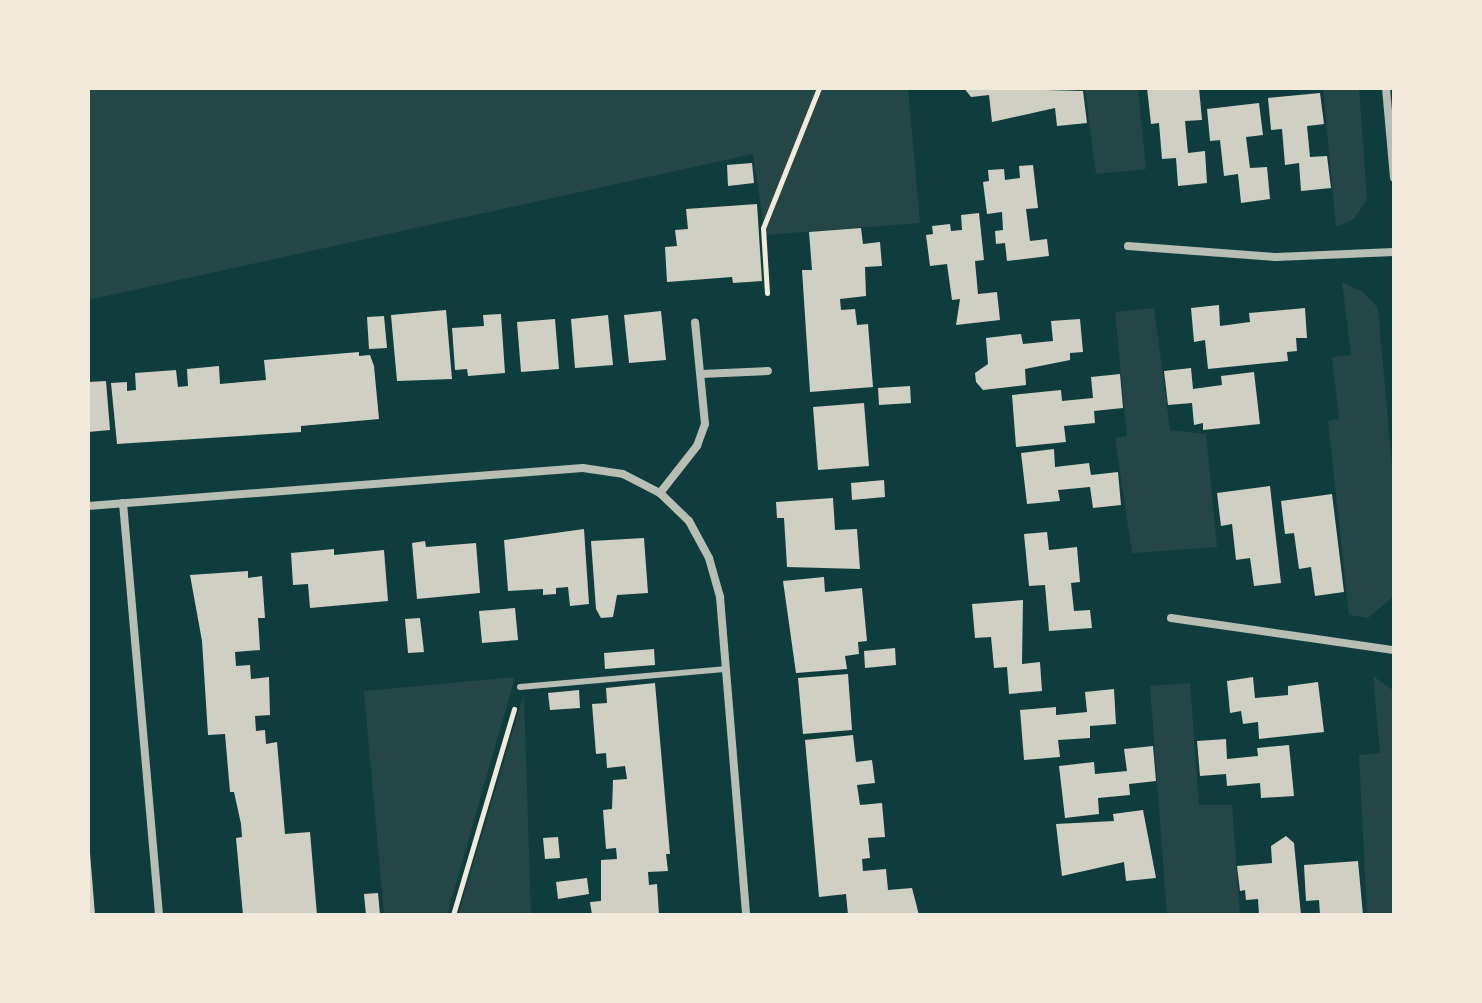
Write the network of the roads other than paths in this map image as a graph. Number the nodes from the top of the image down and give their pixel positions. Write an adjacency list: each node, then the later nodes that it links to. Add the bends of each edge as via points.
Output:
1 (1386, 88): 2 (street)
2 (1394, 178)
3 (1128, 246): 4 (street, via 1276,257)
4 (1394, 252)
5 (695, 322): 7 (street)
6 (768, 371): 7 (street)
7 (701, 374): 8 (street, via 701,435)
8 (660, 493): 9 (street, via 623,474 583,468); 13 (street, via 689,521 709,558 720,597)
9 (123, 503): 10 (street); 15 (street)
10 (88, 506)
11 (1171, 618): 12 (street)
12 (1394, 650)
13 (724, 669): 14 (lane); 16 (street)
14 (520, 687)
15 (159, 915)
16 (746, 915)

